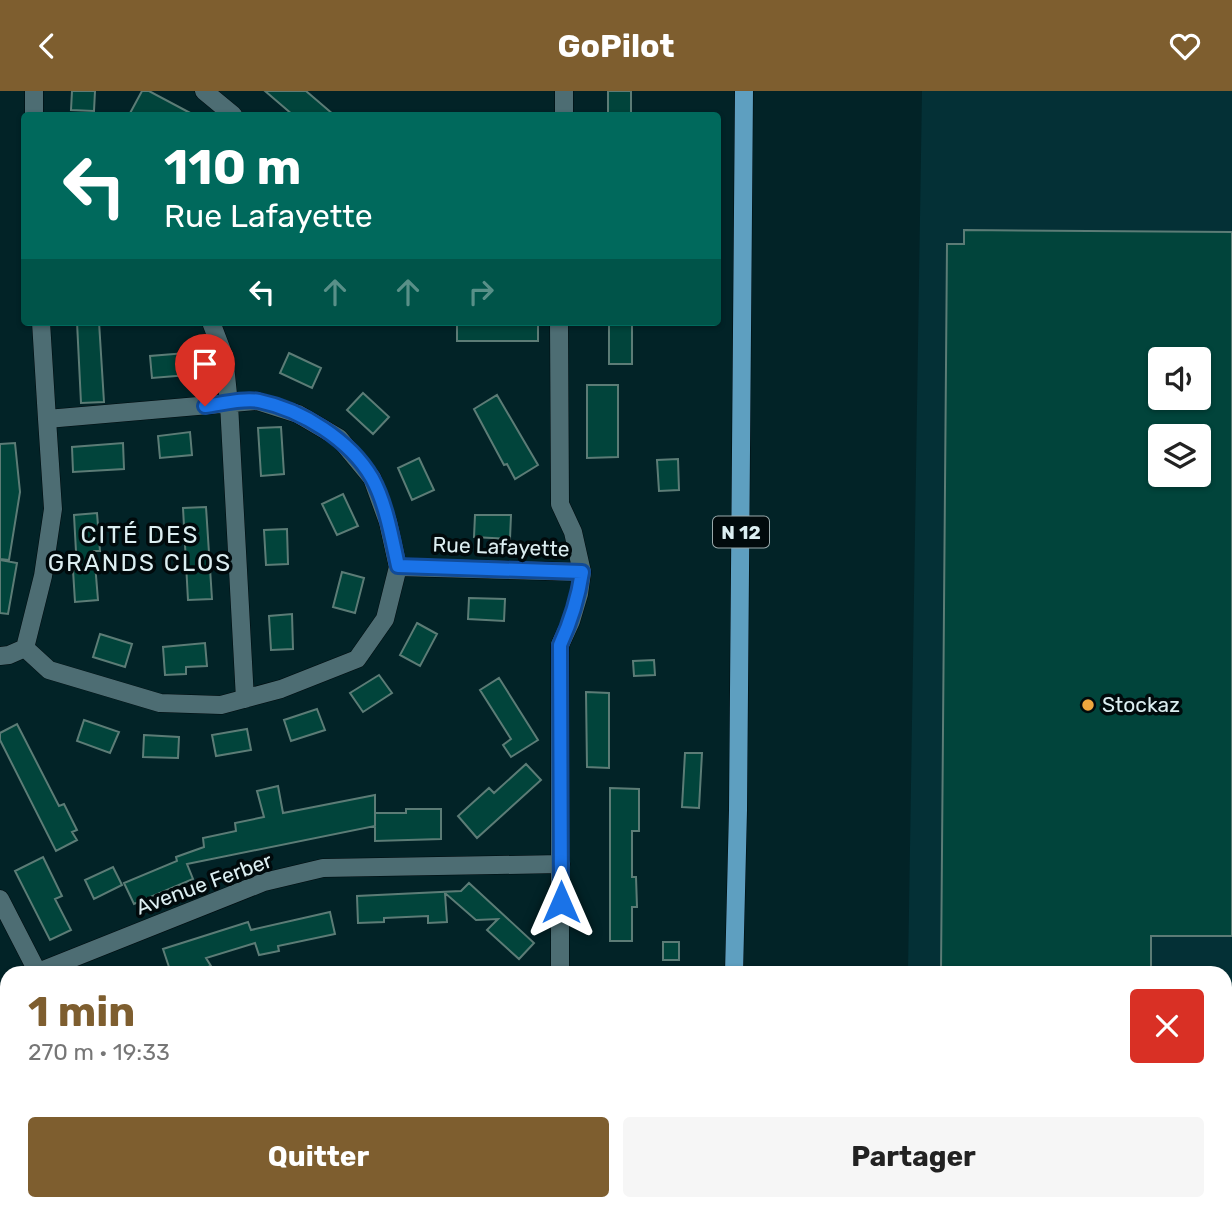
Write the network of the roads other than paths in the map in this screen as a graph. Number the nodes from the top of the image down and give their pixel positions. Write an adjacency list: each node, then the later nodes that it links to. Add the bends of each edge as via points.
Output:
1 (34, 91): 6 (street)
2 (204, 91): 7 (street)
3 (552, 91): 8 (street)
4 (564, 91): 9 (street)
5 (744, 91): 26 (main road, N 12)
6 (34, 112)
7 (229, 112)
8 (552, 112)
9 (564, 112)
10 (41, 326): 14 (street)
11 (212, 326): 13 (street, via 223,356)
12 (559, 326): 16 (street, via 560,504 573,532)
13 (229, 404): 14 (street); 15 (street, via 257,401 298,415 339,438 372,478); 19 (street)
14 (47, 419): 17 (street, via 53,509)
15 (398, 566): 16 (street, Rue Lafayette); 19 (street, via 385,619 357,659)
16 (582, 572): 20 (street, via 571,621 560,645)
17 (25, 648): 18 (street); 19 (street, via 49,670 160,703 221,705)
18 (0, 656)
19 (245, 699)
20 (561, 864): 24 (street, Avenue Ferber, via 323,868 264,882); 25 (street)
21 (0, 899): 22 (street)
22 (6, 926): 23 (street)
23 (33, 966)
24 (55, 966)
25 (560, 966)
26 (734, 966)

